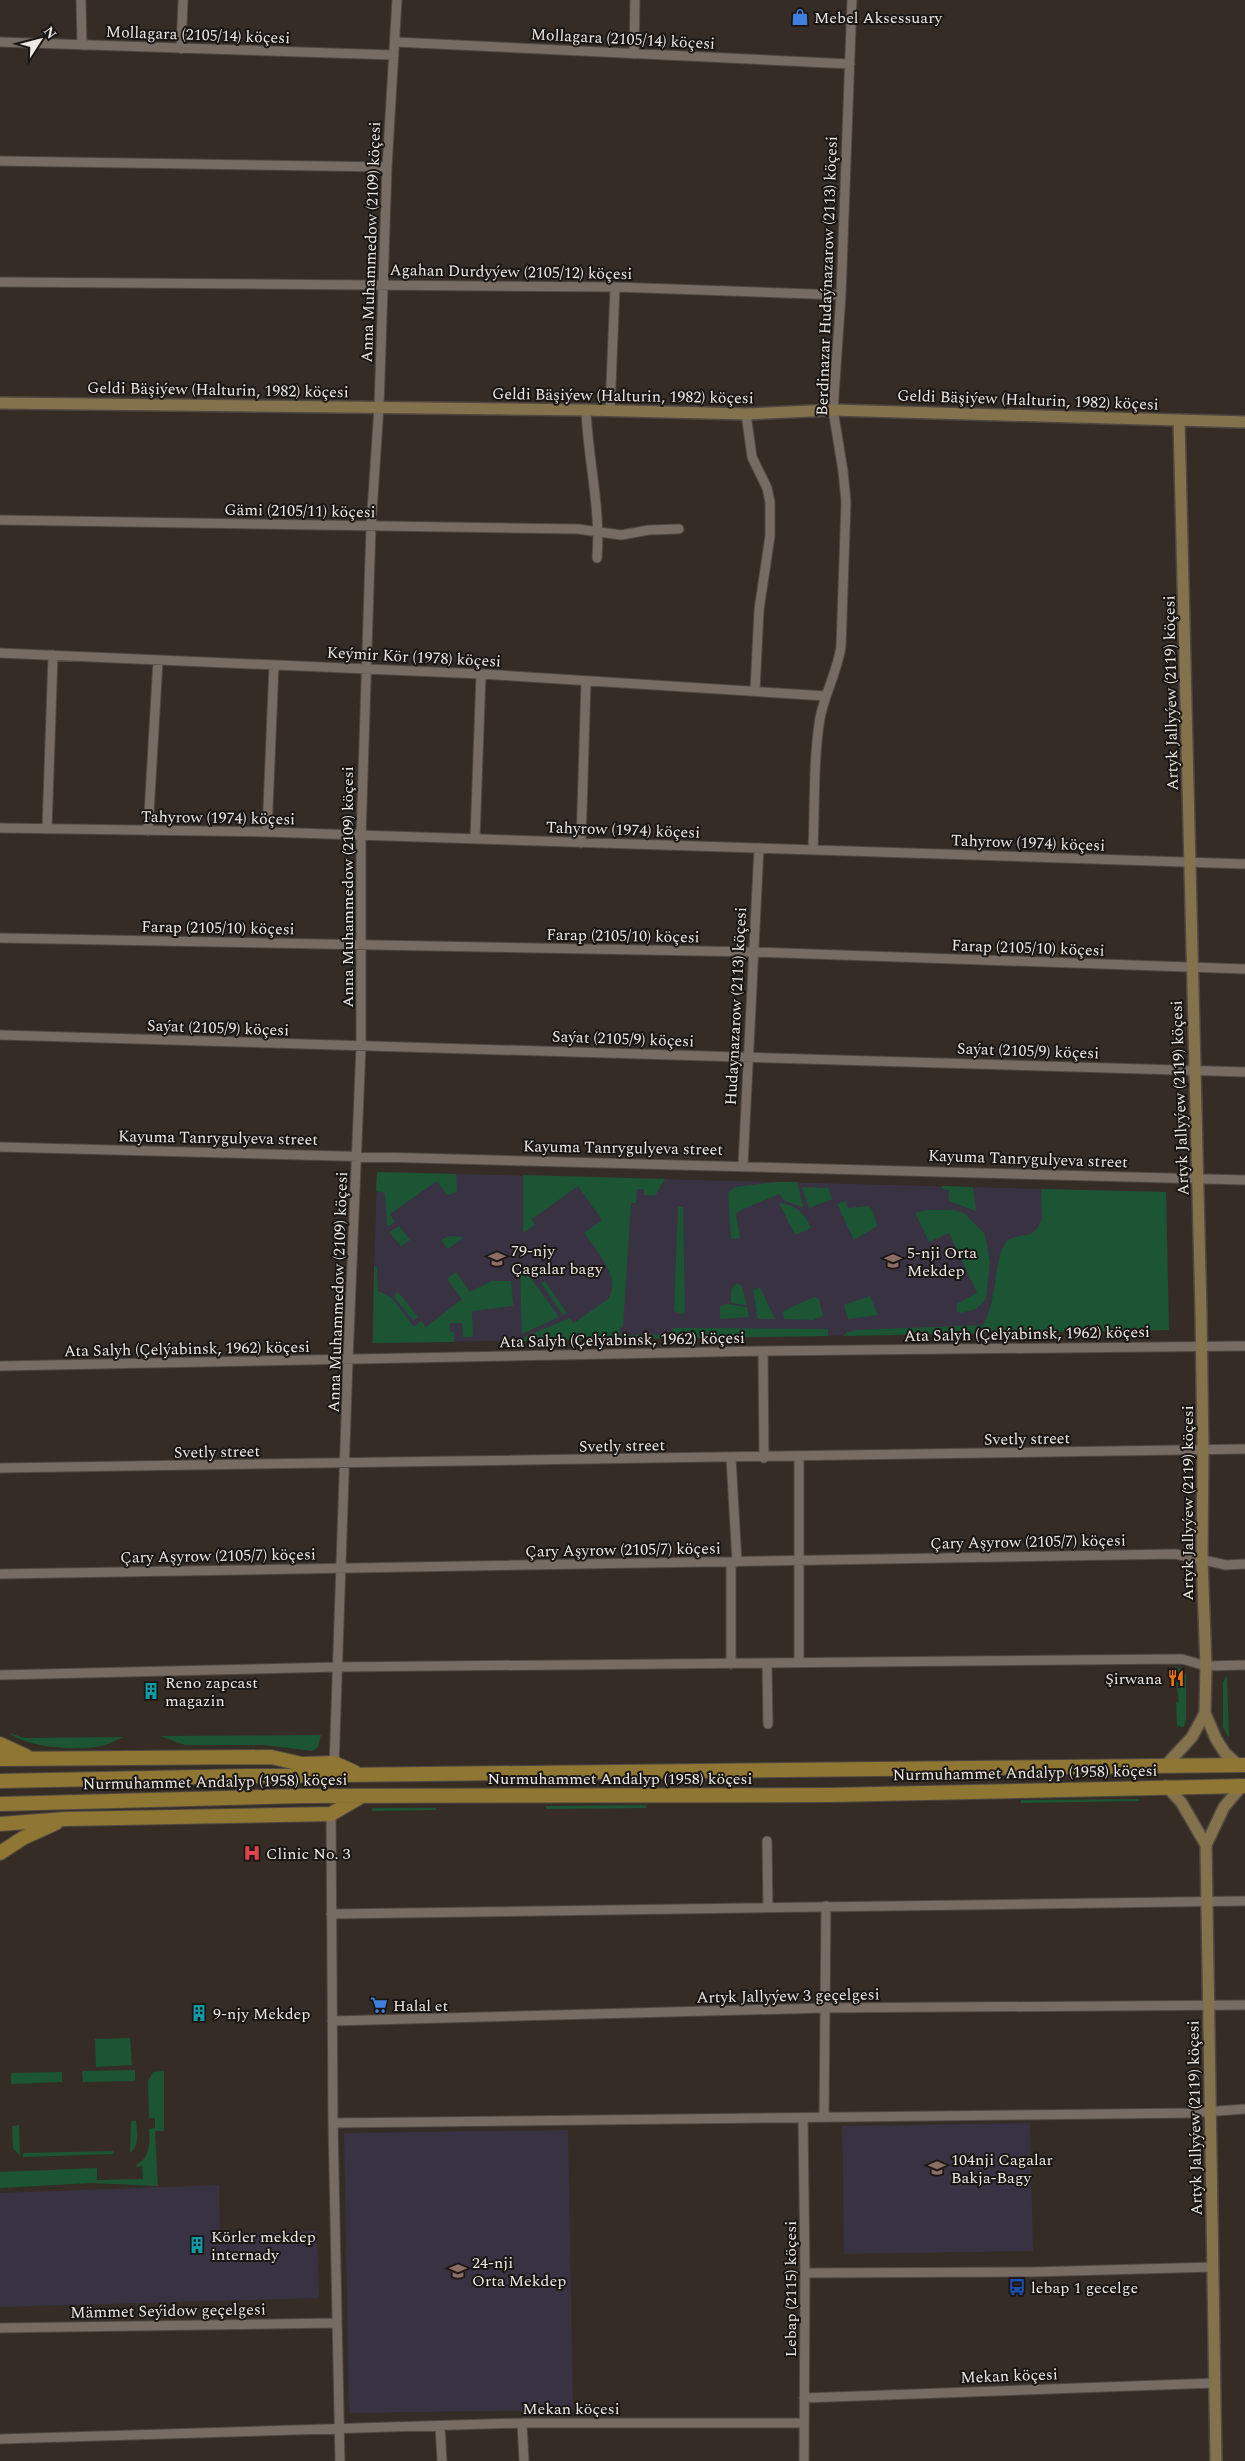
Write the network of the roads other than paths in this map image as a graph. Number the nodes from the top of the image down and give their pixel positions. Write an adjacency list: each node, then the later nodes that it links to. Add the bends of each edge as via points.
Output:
1 (82, 0): 8 (street)
2 (184, 0): 9 (street)
3 (397, 0): 7 (street, Anna Muhammedow (2109) köçesi)
4 (635, 0): 10 (street)
5 (852, 0): 12 (street, Berdinazar Hudaýnazarow (2113) köçesi)
6 (0, 42): 8 (street, Mollagara (2105/14) köçesi)
7 (395, 42): 10 (street, Mollagara (2105/14) köçesi); 11 (street, Anna Muhammedow (2109) köçesi)
8 (82, 45): 9 (street, Mollagara (2105/14) köçesi)
9 (181, 50): 11 (street, Mollagara (2105/14) köçesi)
10 (634, 54): 12 (street, Mollagara (2105/14) köçesi)
11 (394, 55): 14 (street, Anna Muhammedow (2109) köçesi)
12 (850, 64): 18 (street, Berdinazar Hudaýnazarow (2113) köçesi)
13 (0, 161): 14 (street)
14 (387, 167): 16 (street, Anna Muhammedow (2109) köçesi)
15 (0, 282): 16 (street, Agahan Durdyýew (2105/12) köçesi)
16 (383, 284): 17 (street, Agahan Durdyýew (2105/12) köçesi); 20 (street, Anna Muhammedow (2109) köçesi)
17 (616, 287): 18 (street, Agahan Durdyýew (2105/12) köçesi); 22 (street)
18 (841, 295): 23 (street, Berdinazar Hudaýnazarow (2113) köçesi)
19 (0, 403): 20 (street, Geldi Bäşiýew (Halturin, 1982) köçesi)
20 (378, 408): 21 (street, Geldi Bäşiýew (Halturin, 1982) köçesi); 28 (street, Anna Muhammedow (2109) köçesi)
21 (586, 410): 22 (street, Geldi Bäşiýew (Halturin, 1982) köçesi); 30 (street)
22 (610, 410): 24 (street, Geldi Bäşiýew (Halturin, 1982) köçesi)
23 (833, 410): 24 (street, Geldi Bäşiýew (Halturin, 1982) köçesi); 25 (street, Geldi Bäşiýew (Halturin, 1982) köçesi); 40 (street, Berdinazar Hudaýnazarow (2113) köçesi, via 843,471 845,530 841,647 838,667)
24 (746, 414): 39 (street, via 752,457 770,502 770,536 758,610)
25 (1179, 420): 26 (street, Geldi Bäşiýew (Halturin, 1982) köçesi); 50 (street, Artyk Jallyýew (2119) köçesi)
26 (1245, 422)
27 (0, 520): 28 (street, Gämi (2105/11) köçesi)
28 (371, 526): 30 (street, Gämi (2105/11) köçesi); 36 (street, Anna Muhammedow (2109) köçesi)
29 (679, 529): 30 (street, Gämi (2105/11) köçesi, via 621,535)
30 (599, 531): 31 (street)
31 (597, 558)
32 (0, 653): 33 (street, Keýmir Kör (1978) köçesi)
33 (53, 656): 34 (street, Keýmir Kör (1978) köçesi); 42 (street)
34 (158, 660): 35 (street, Keýmir Kör (1978) köçesi); 43 (street)
35 (274, 665): 36 (street, Keýmir Kör (1978) köçesi); 44 (street)
36 (366, 669): 37 (street, Keýmir Kör (1978) köçesi); 45 (street, Anna Muhammedow (2109) köçesi)
37 (481, 674): 38 (street, Keýmir Kör (1978) köçesi); 46 (street)
38 (586, 681): 39 (street, Keýmir Kör (1978) köçesi); 47 (street)
39 (755, 691): 40 (street, Keýmir Kör (1978) köçesi)
40 (826, 696): 49 (street, Berdinazar Hudaýnazarow (2113) köçesi, via 817,738)
41 (0, 828): 42 (street, Tahyrow (1974) köçesi)
42 (47, 830): 43 (street, Tahyrow (1974) köçesi)
43 (148, 831): 44 (street, Tahyrow (1974) köçesi)
44 (267, 832): 45 (street, Tahyrow (1974) köçesi)
45 (361, 836): 46 (street, Tahyrow (1974) köçesi); 53 (street, Anna Muhammedow (2109) köçesi)
46 (475, 839): 47 (street, Tahyrow (1974) köçesi)
47 (581, 843): 48 (street, Tahyrow (1974) köçesi)
48 (759, 848): 49 (street, Tahyrow (1974) köçesi); 54 (street, Hudaynazarow (2113) köçesi)
49 (813, 849): 50 (street, Tahyrow (1974) köçesi)
50 (1190, 864): 51 (street, Tahyrow (1974) köçesi); 55 (street, Artyk Jallyýew (2119) köçesi)
51 (1245, 864)
52 (0, 938): 53 (street, Farap (2105/10) köçesi)
53 (362, 944): 54 (street, Farap (2105/10) köçesi); 58 (street, Anna Muhammedow (2109) köçesi)
54 (753, 952): 55 (street, Farap (2105/10) köçesi); 59 (street, Hudaynazarow (2113) köçesi)
55 (1192, 968): 56 (street, Farap (2105/10) köçesi); 60 (street, Artyk Jallyýew (2119) köçesi)
56 (1245, 969)
57 (0, 1035): 58 (street, Saýat (2105/9) köçesi)
58 (362, 1046): 59 (street, Saýat (2105/9) köçesi); 63 (street, Anna Muhammedow (2109) köçesi)
59 (747, 1056): 60 (street, Saýat (2105/9) köçesi); 64 (street, Hudaynazarow (2113) köçesi)
60 (1195, 1071): 61 (street, Saýat (2105/9) köçesi); 65 (street, Artyk Jallyýew (2119) köçesi)
61 (1245, 1072)
62 (0, 1147): 63 (street, Kayuma Tanrygulyeva street)
63 (358, 1155): 64 (street, Kayuma Tanrygulyeva street); 70 (street, Anna Muhammedow (2109) köçesi)
64 (743, 1165): 65 (street, Kayuma Tanrygulyeva street)
65 (1198, 1178): 66 (street, Kayuma Tanrygulyeva street); 67 (street, Artyk Jallyýew (2119) köçesi)
66 (1245, 1180)
67 (1201, 1346): 68 (street, Ata Salyh (Çelýabinsk, 1962) köçesi); 69 (street, Ata Salyh (Çelýabinsk, 1962) köçesi); 73 (street, Artyk Jallyýew (2119) köçesi)
68 (1245, 1346)
69 (763, 1351): 70 (street, Ata Salyh (Çelýabinsk, 1962) köçesi); 76 (street)
70 (348, 1360): 71 (street, Ata Salyh (Çelýabinsk, 1962) köçesi); 77 (street, Anna Muhammedow (2109) köçesi)
71 (0, 1366)
72 (1245, 1448): 73 (street, Svetly street)
73 (1203, 1450): 74 (street, Svetly street); 79 (street, Artyk Jallyýew (2119) köçesi)
74 (799, 1457): 76 (street, Svetly street); 80 (street)
75 (731, 1458): 76 (street, Svetly street); 77 (street, Svetly street); 81 (street)
76 (764, 1458)
77 (346, 1464): 78 (street, Svetly street); 83 (street, Anna Muhammedow (2109) köçesi)
78 (0, 1468)
79 (1202, 1558): 80 (street, Çary Aşyrow (2105/7) köçesi, via 1176,1554); 82 (street, Çary Aşyrow (2105/7) köçesi, via 1226,1565); 89 (street, Artyk Jallyýew (2119) köçesi)
80 (800, 1560): 81 (street, Çary Aşyrow (2105/7) köçesi); 85 (street)
81 (734, 1562): 83 (street, Çary Aşyrow (2105/7) köçesi); 87 (street)
82 (1245, 1564)
83 (342, 1568): 84 (street, Çary Aşyrow (2105/7) köçesi); 90 (street, Anna Muhammedow (2109) köçesi)
84 (0, 1574)
85 (799, 1662): 86 (street); 89 (street, via 1182,1659)
86 (767, 1663): 87 (street); 93 (street)
87 (731, 1664): 90 (street)
88 (1245, 1665): 89 (street)
89 (1206, 1666): 92 (street, Artyk Jallyýew (2119) köçesi)
90 (338, 1667): 91 (street); 99 (street, Anna Muhammedow (2109) köçesi)
91 (0, 1675)
92 (1205, 1714): 97 (street, Nurmuhammet Andalyp (1958) köçesi, via 1192,1737); 98 (street, Artyk Jallyýew (2119) köçesi, via 1225,1753)
93 (768, 1724)
94 (0, 1744): 95 (main road)
95 (37, 1759): 96 (main road); 99 (main road, via 271,1757)
96 (0, 1760)
97 (1166, 1765): 98 (main road, Nurmuhammet Andalyp (1958) köçesi); 99 (main road, Nurmuhammet Andalyp (1958) köçesi, via 359,1775)
98 (1242, 1765)
99 (334, 1769): 100 (main road, Nurmuhammet Andalyp (1958) köçesi)
100 (0, 1781)
101 (1166, 1786): 102 (main road, Nurmuhammet Andalyp (1958) köçesi); 104 (main road, Nurmuhammet Andalyp (1958) köçesi, via 831,1795); 112 (street, via 1181,1802)
102 (1243, 1786): 112 (street, Nurmuhammet Andalyp (1958) köçesi, via 1224,1807)
103 (301, 1796): 104 (main road, Nurmuhammet Andalyp (1958) köçesi); 105 (main road, Nurmuhammet Andalyp (1958) köçesi); 108 (main road)
104 (363, 1796): 107 (main road)
105 (253, 1798): 106 (main road, Nurmuhammet Andalyp (1958) köçesi); 108 (main road)
106 (0, 1804)
107 (331, 1814): 108 (main road); 118 (street)
108 (277, 1815): 109 (main road)
109 (65, 1819): 110 (main road); 113 (main road, via 22,1838)
110 (0, 1824)
111 (768, 1841): 117 (street)
112 (1206, 1845): 115 (street, Artyk Jallyýew (2119) köçesi)
113 (0, 1853)
114 (1245, 1901): 115 (street)
115 (1206, 1902): 116 (street); 120 (street, Artyk Jallyýew (2119) köçesi)
116 (826, 1906): 117 (street); 121 (street)
117 (768, 1907): 118 (street)
118 (331, 1914): 122 (street)
119 (1245, 2005): 120 (street, Artyk Jallyýew 3 geçelgesi)
120 (1208, 2006): 121 (street, Artyk Jallyýew 3 geçelgesi); 124 (street, Artyk Jallyýew (2119) köçesi)
121 (824, 2008): 122 (street, Artyk Jallyýew 3 geçelgesi); 125 (street)
122 (332, 2021): 127 (street)
123 (1245, 2109): 124 (street)
124 (1210, 2110): 125 (street, via 1191,2113); 128 (street, Artyk Jallyýew (2119) köçesi)
125 (824, 2116): 126 (street)
126 (803, 2118): 127 (street); 129 (street, Lebap (2115) köçesi)
127 (332, 2123): 130 (street)
128 (1213, 2267): 129 (street); 132 (street, Artyk Jallyýew (2119) köçesi)
129 (806, 2273): 133 (street, Lebap (2115) köçesi)
130 (336, 2323): 131 (street, Mämmet Seýidow geçelgesi); 137 (street)
131 (0, 2328)
132 (1215, 2383): 133 (street, Mekan köçesi); 143 (street, Artyk Jallyýew (2119) köçesi)
133 (804, 2398): 134 (street, Lebap (2115) köçesi)
134 (804, 2422): 135 (street, Mekan köçesi); 142 (street, Lebap (2115) köçesi)
135 (522, 2423): 136 (street, Mekan köçesi); 141 (street)
136 (440, 2426): 137 (street, Mekan köçesi); 140 (street)
137 (339, 2429): 138 (street, Mekan köçesi); 139 (street)
138 (0, 2439)
139 (340, 2461)
140 (442, 2461)
141 (524, 2461)
142 (804, 2461)
143 (1216, 2461)

